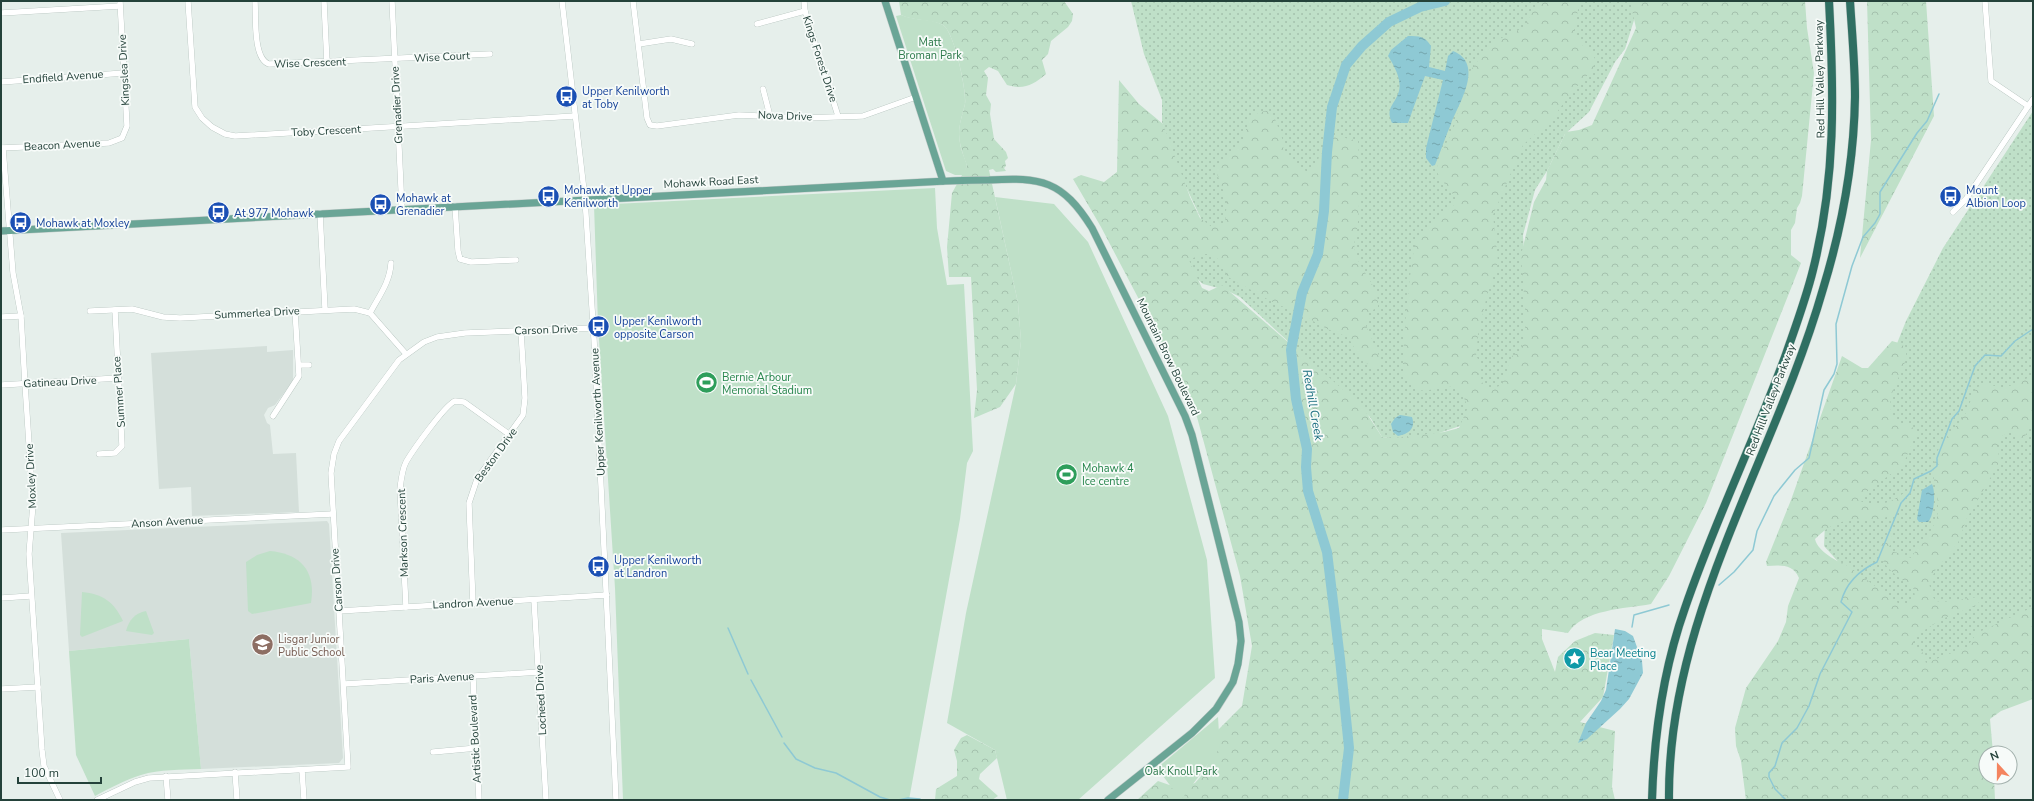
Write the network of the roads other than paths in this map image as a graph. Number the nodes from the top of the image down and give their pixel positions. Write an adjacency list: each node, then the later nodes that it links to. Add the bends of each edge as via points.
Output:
1 (188, 1): 30 (street, Toby Crescent, via 195,107 215,130 235,136)
2 (256, 1): 20 (street, Wise Crescent, via 258,51 265,63)
3 (324, 1): 20 (street)
4 (392, 1): 19 (street, Grenadier Drive)
5 (562, 1): 27 (street, Upper Kenilworth Avenue)
6 (633, 1): 16 (street)
7 (804, 1): 13 (street, Kings Forest Drive)
8 (885, 1): 24 (main road)
9 (1829, 1): 90 (highway, Red Hill Valley Parkway, via 1833,65 1833,135 1824,217 1813,270 1777,378 1685,608 1661,697)
10 (1850, 1): 91 (highway, Red Hill Valley Parkway, via 1855,96 1848,184 1841,223 1823,291 1796,368 1693,634 1682,677 1673,731)
11 (1985, 1): 26 (street, via 1991,80)
12 (120, 4): 14 (street); 21 (street, Kingslea Drive)
13 (805, 11): 15 (street); 29 (street, Kings Forest Drive)
14 (1, 13)
15 (757, 24)
16 (639, 44): 17 (street, via 671,39); 28 (street, Nova Drive, via 647,118 650,125 739,115)
17 (692, 44)
18 (490, 54): 19 (street, Wise Court)
19 (394, 59): 20 (street, Wise Crescent); 30 (street, Grenadier Drive)
20 (327, 63)
21 (124, 73): 22 (street, Endfield Avenue); 31 (street, Kingslea Drive, via 127,126)
22 (1, 82)
23 (763, 89): 28 (street)
24 (916, 97): 29 (street, Nova Drive, via 863,116); 33 (main road)
25 (2033, 99): 26 (street)
26 (2028, 106): 37 (street, via 1966,199)
27 (575, 116): 30 (street, Toby Crescent); 34 (street, Upper Kenilworth Avenue)
28 (770, 116): 29 (street, Nova Drive)
29 (838, 116)
30 (398, 126): 36 (street, Grenadier Drive)
31 (122, 138): 32 (street, Beacon Avenue, via 110,143)
32 (2, 148): 39 (street, Moxley Drive)
33 (943, 181): 34 (main road, Mohawk Road East); 89 (main road, Mountain Brow Boulevard, via 1037,180 1057,188 1075,204 1092,228 1186,416 1192,435 1239,622 1241,641 1238,664 1233,682 1216,709 1192,733)
34 (585, 199): 35 (main road, Mohawk Road East); 50 (street, Upper Kenilworth Avenue)
35 (455, 206): 36 (main road, Mohawk Road East); 41 (street, via 460,259 471,262)
36 (402, 209): 38 (main road, Mohawk Road East)
37 (1953, 212)
38 (320, 213): 39 (main road, Mohawk Road East); 43 (street)
39 (9, 230): 40 (main road, Mohawk Road East); 48 (street, Moxley Drive)
40 (1, 231)
41 (516, 260)
42 (391, 263): 47 (street, via 387,282)
43 (325, 309): 46 (street, Summerlea Drive); 47 (street, Summerlea Drive, via 354,309)
44 (115, 310): 45 (street, Summerlea Drive); 46 (street, Summerlea Drive, via 132,309 180,318); 55 (street, Summer Place)
45 (90, 311)
46 (295, 311): 53 (street)
47 (370, 313): 52 (street)
48 (21, 316): 49 (street); 56 (street, Moxley Drive)
49 (1, 318)
50 (594, 328): 51 (street, Carson Drive); 64 (street, Upper Kenilworth Avenue)
51 (521, 331): 52 (street, Carson Drive, via 450,334 424,342); 59 (street, Beston Drive, via 525,405 521,418)
52 (406, 354): 61 (street, Carson Drive, via 384,378 346,429 337,446 331,469)
53 (299, 365): 54 (street); 58 (street, via 298,381)
54 (309, 365)
55 (118, 378): 56 (street, Gatineau Drive); 60 (street, Summer Place, via 122,446 115,453)
56 (26, 384): 57 (street, Gatineau Drive); 62 (street, Moxley Drive, via 33,500)
57 (1, 386)
58 (273, 416)
59 (510, 435): 68 (street, Beston Drive, via 477,479 471,493 469,510); 69 (street, Markson Crescent, via 464,402 455,401 444,410 406,462 400,489)
60 (98, 454)
61 (333, 514): 62 (street, Anson Avenue); 70 (street, Carson Drive)
62 (32, 528): 63 (street, Anson Avenue); 65 (street, Moxley Drive, via 28,549)
63 (1, 530)
64 (607, 595): 67 (street, Landron Avenue); 88 (street, Upper Kenilworth Avenue)
65 (31, 596): 66 (street); 74 (street, Moxley Drive)
66 (1, 598)
67 (534, 600): 68 (street, Landron Avenue); 71 (street, Locheed Drive)
68 (473, 604): 69 (street, Landron Avenue)
69 (406, 607): 70 (street, Landron Avenue)
70 (339, 612): 73 (street, Carson Drive)
71 (540, 672): 72 (street, Paris Avenue); 87 (street, Locheed Drive)
72 (472, 677): 73 (street, Paris Avenue); 76 (street, Artistic Boulevard)
73 (344, 684): 78 (street, Carson Drive, via 348,767)
74 (38, 687): 75 (street); 81 (street, Moxley Drive, via 44,766)
75 (1, 689)
76 (476, 748): 77 (street); 86 (street, Artistic Boulevard)
77 (433, 752)
78 (302, 770): 79 (street, Carson Drive); 85 (street)
79 (235, 772): 80 (street, Carson Drive); 84 (street)
80 (166, 776): 82 (street, Carson Drive, via 134,782); 83 (street)
81 (60, 800)
82 (97, 800)
83 (168, 800)
84 (237, 800)
85 (304, 800)
86 (479, 800)
87 (546, 800)
88 (616, 800)
89 (1108, 800)
90 (1652, 800)
91 (1669, 800)

